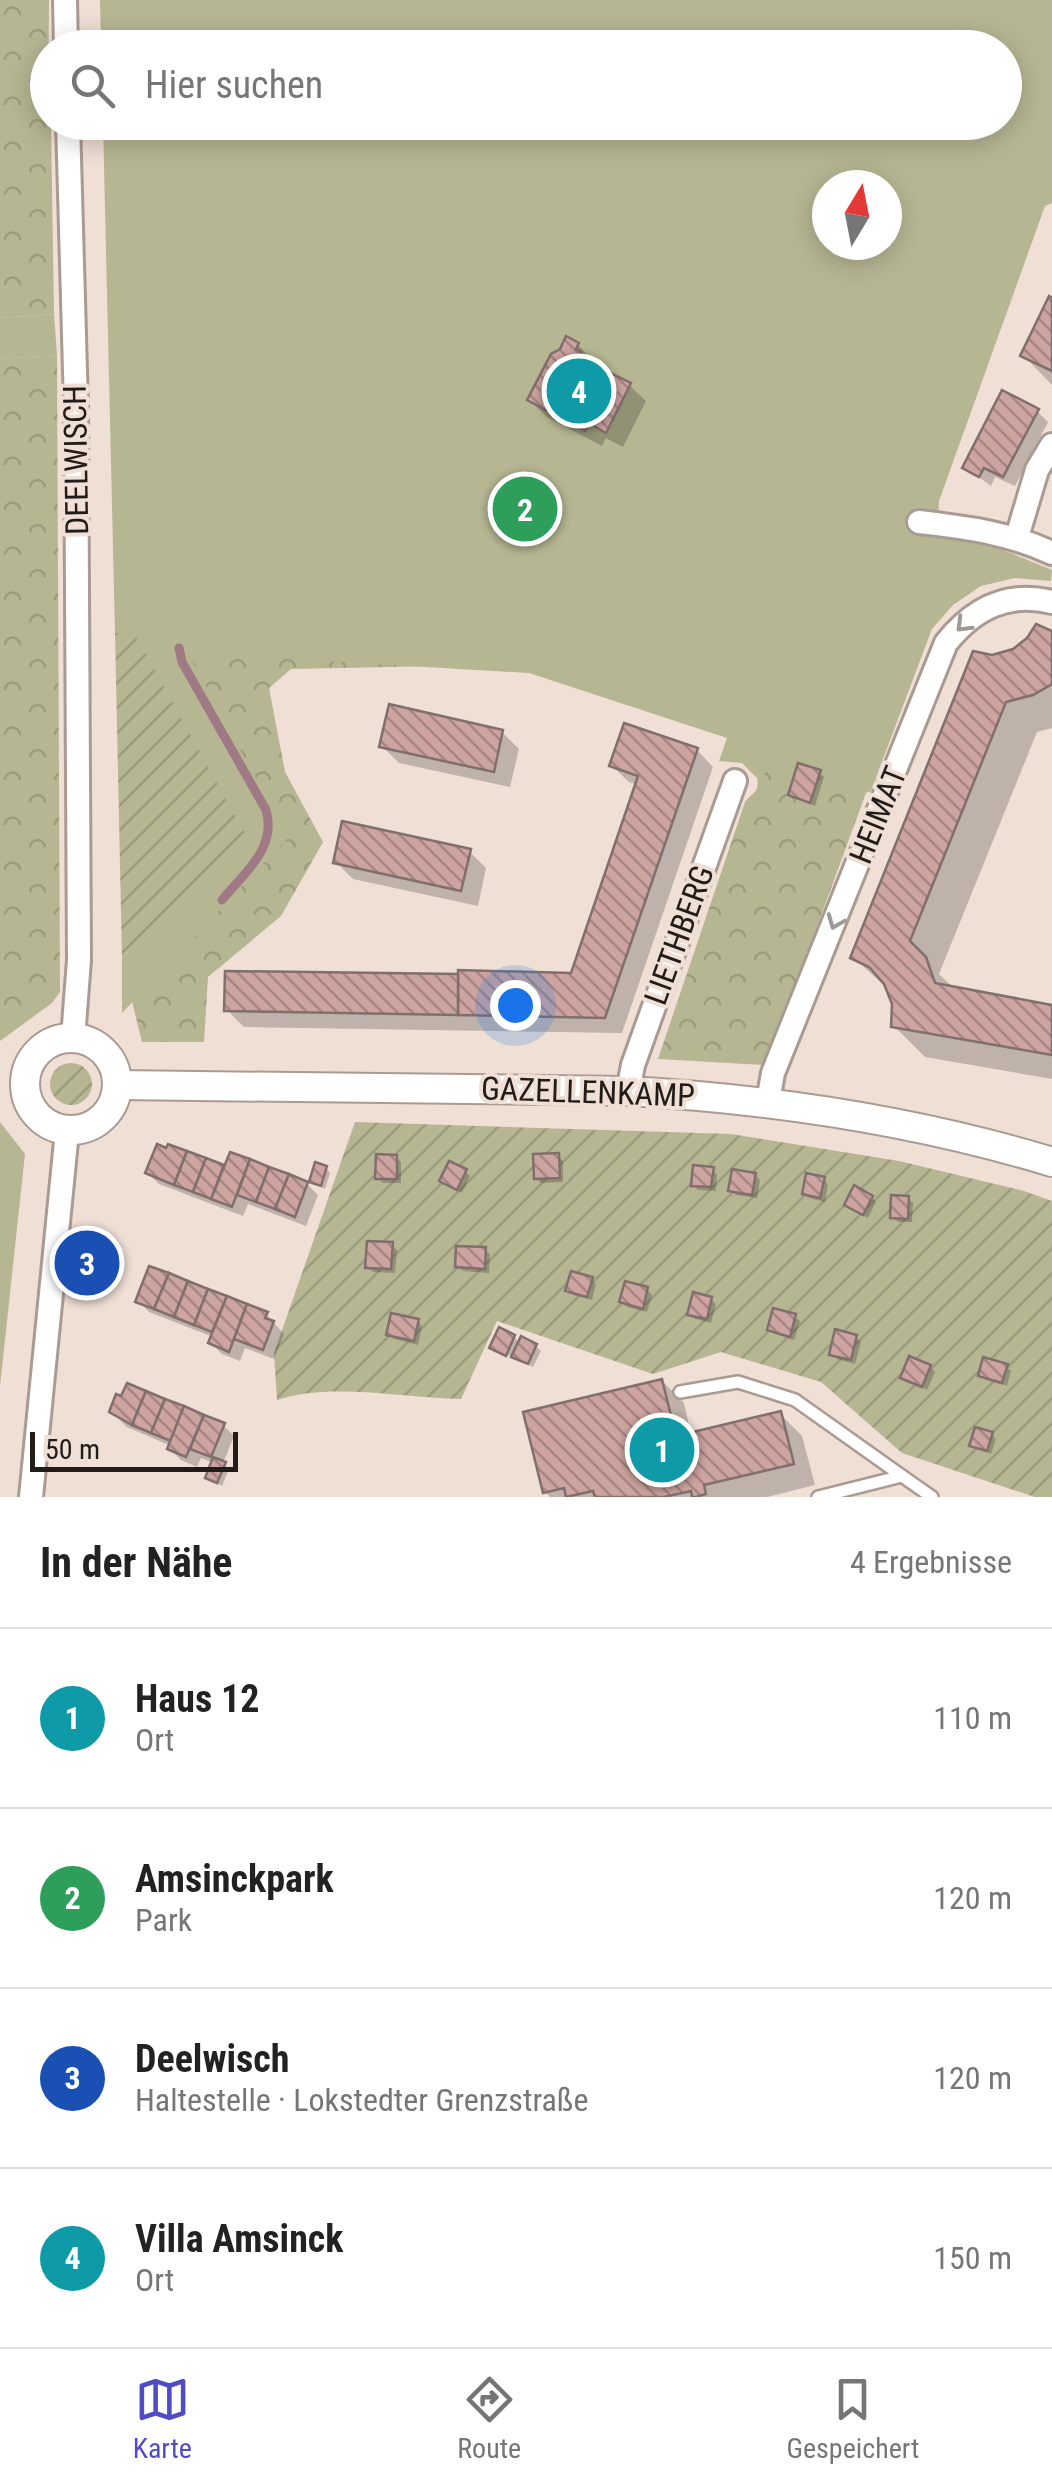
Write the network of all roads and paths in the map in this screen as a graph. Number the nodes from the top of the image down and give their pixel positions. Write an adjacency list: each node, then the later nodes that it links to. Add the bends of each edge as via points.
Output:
1 (65, 0): 2 (street)
2 (66, 30)
3 (69, 140): 10 (street, DEELWISCH, via 79,904)
4 (1052, 445): 6 (street)
5 (919, 522): 6 (street)
6 (1017, 537): 7 (street)
7 (1052, 553)
8 (1052, 602): 14 (street, HEIMAT, one-way to 14, via 1014,598 994,604 946,643)
9 (734, 781): 13 (street, LIETHBERG)
10 (73, 1038): 11 (street, via 40,1050); 12 (street, via 105,1053)
11 (12, 1081): 15 (street, via 36,1115)
12 (118, 1085): 13 (street, GAZELLENKAMP); 15 (street, via 102,1118)
13 (628, 1090): 14 (street, GAZELLENKAMP)
14 (768, 1102): 16 (street, GAZELLENKAMP)
15 (67, 1130): 19 (street)
16 (1052, 1162)
17 (680, 1392): 18 (lane, via 738,1382 795,1400)
18 (902, 1476): 20 (lane); 21 (lane)
19 (32, 1497)
20 (818, 1497)
21 (932, 1497)

